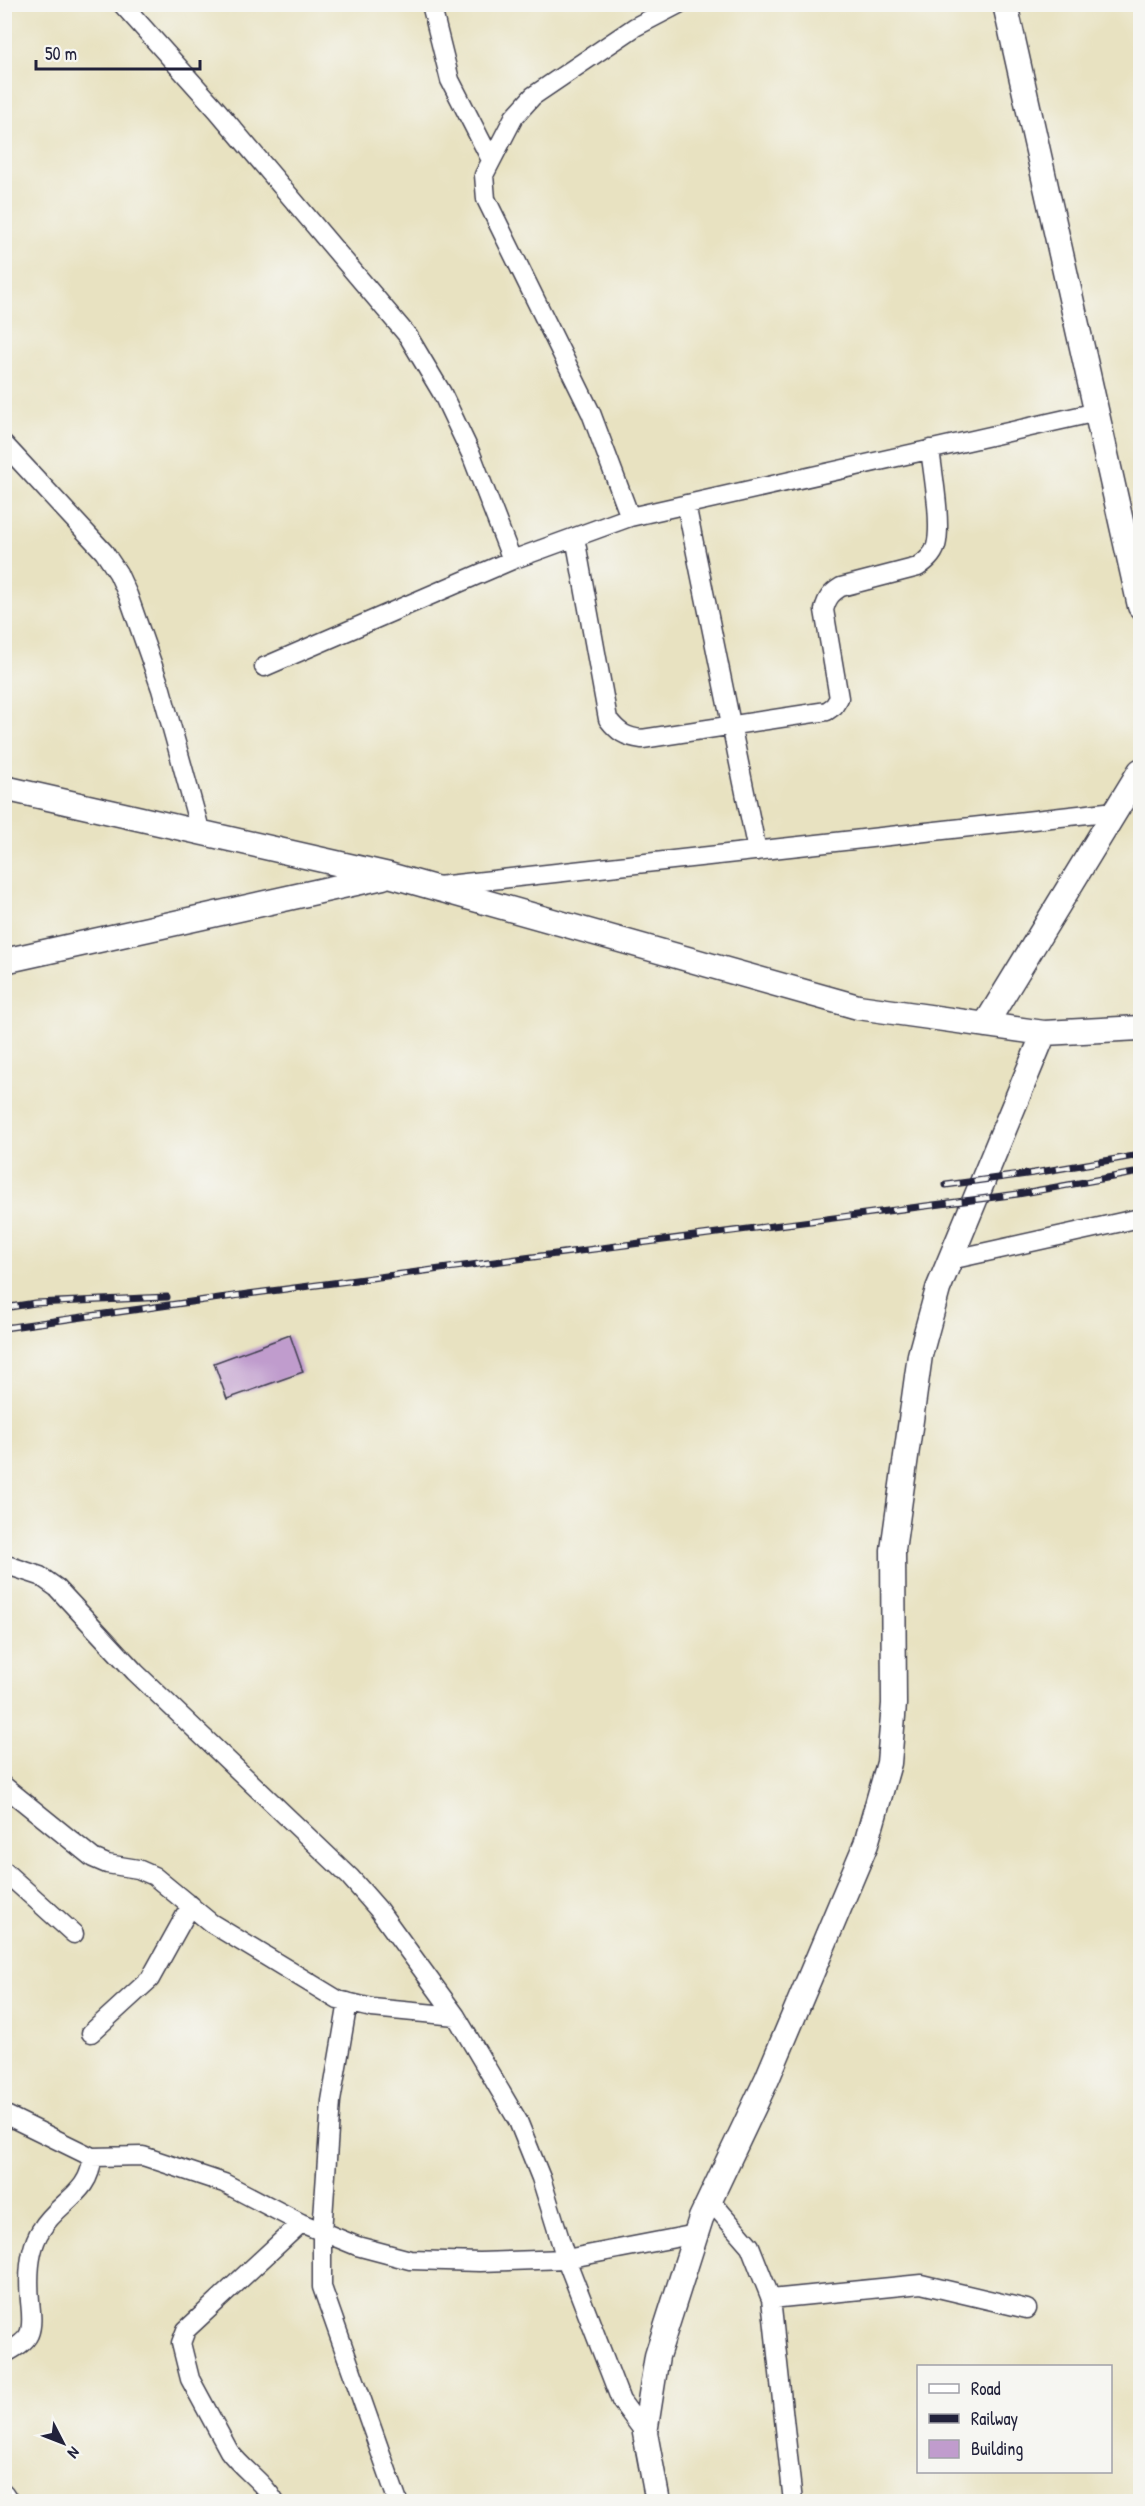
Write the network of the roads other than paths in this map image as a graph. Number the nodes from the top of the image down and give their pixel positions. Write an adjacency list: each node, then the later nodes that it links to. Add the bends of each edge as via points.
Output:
1 (122, 4): 12 (street, via 408,336 442,393 471,454)
2 (431, 4): 5 (street, via 450,80)
3 (679, 4): 5 (street, via 635,27 533,96 514,117)
4 (1005, 4): 6 (street)
5 (491, 160): 10 (street, via 484,175 486,199 591,413)
6 (1097, 412): 8 (street); 13 (street)
7 (4, 444): 19 (street, via 104,552 118,573 161,689)
8 (930, 449): 9 (street); 15 (street, via 938,534 928,560 918,567 841,586 826,600 824,610 839,698 834,706 827,711)
9 (686, 504): 10 (street); 15 (street)
10 (630, 517): 11 (street)
11 (576, 537): 12 (street); 15 (street, via 608,719 617,730 642,739)
12 (512, 560): 14 (street)
13 (1140, 601)
14 (264, 667)
15 (730, 724): 20 (street)
16 (1140, 771): 18 (street)
17 (4, 788): 19 (street)
18 (1115, 811): 20 (street); 24 (street)
19 (201, 833): 21 (street)
20 (757, 850): 22 (street)
21 (389, 875): 22 (street); 23 (street)
22 (430, 887): 24 (street, via 858,1007)
23 (4, 961)
24 (985, 1025): 26 (street)
25 (1140, 1028): 26 (street)
26 (1044, 1033): 28 (street)
27 (1140, 1218): 28 (street)
28 (950, 1260): 39 (street, via 920,1354 893,1550 894,1704 889,1763 866,1844 767,2079)
29 (4, 1564): 35 (street, via 40,1576 57,1588 135,1672 350,1877)
30 (4, 1786): 32 (street, via 93,1858 154,1876)
31 (4, 1871): 33 (street)
32 (191, 1905): 34 (street, via 220,1929 317,1989); 36 (street, via 150,1979)
33 (74, 1934)
34 (348, 2002): 35 (street); 41 (street, via 331,2101)
35 (456, 2016): 43 (street, via 518,2121)
36 (91, 2033)
37 (4, 2114): 38 (street)
38 (92, 2157): 40 (street, via 144,2156 224,2183); 46 (street, via 92,2172 80,2190 41,2229 34,2244 28,2277 32,2322 29,2335)
39 (710, 2200): 42 (street); 44 (street, via 750,2246)
40 (301, 2223): 41 (street); 50 (street, via 186,2330 181,2343 190,2379 229,2451 258,2478)
41 (322, 2232): 43 (street, via 410,2260); 51 (street, via 322,2287)
42 (696, 2234): 43 (street); 47 (street, via 657,2356)
43 (566, 2259): 47 (street, via 621,2401)
44 (771, 2300): 45 (street, via 921,2284); 53 (street)
45 (1027, 2309)
46 (4, 2354)
47 (645, 2433): 52 (street)
48 (4, 2493): 49 (street)
49 (10, 2502)
50 (276, 2502)
51 (399, 2502)
52 (658, 2502)
53 (793, 2502)

